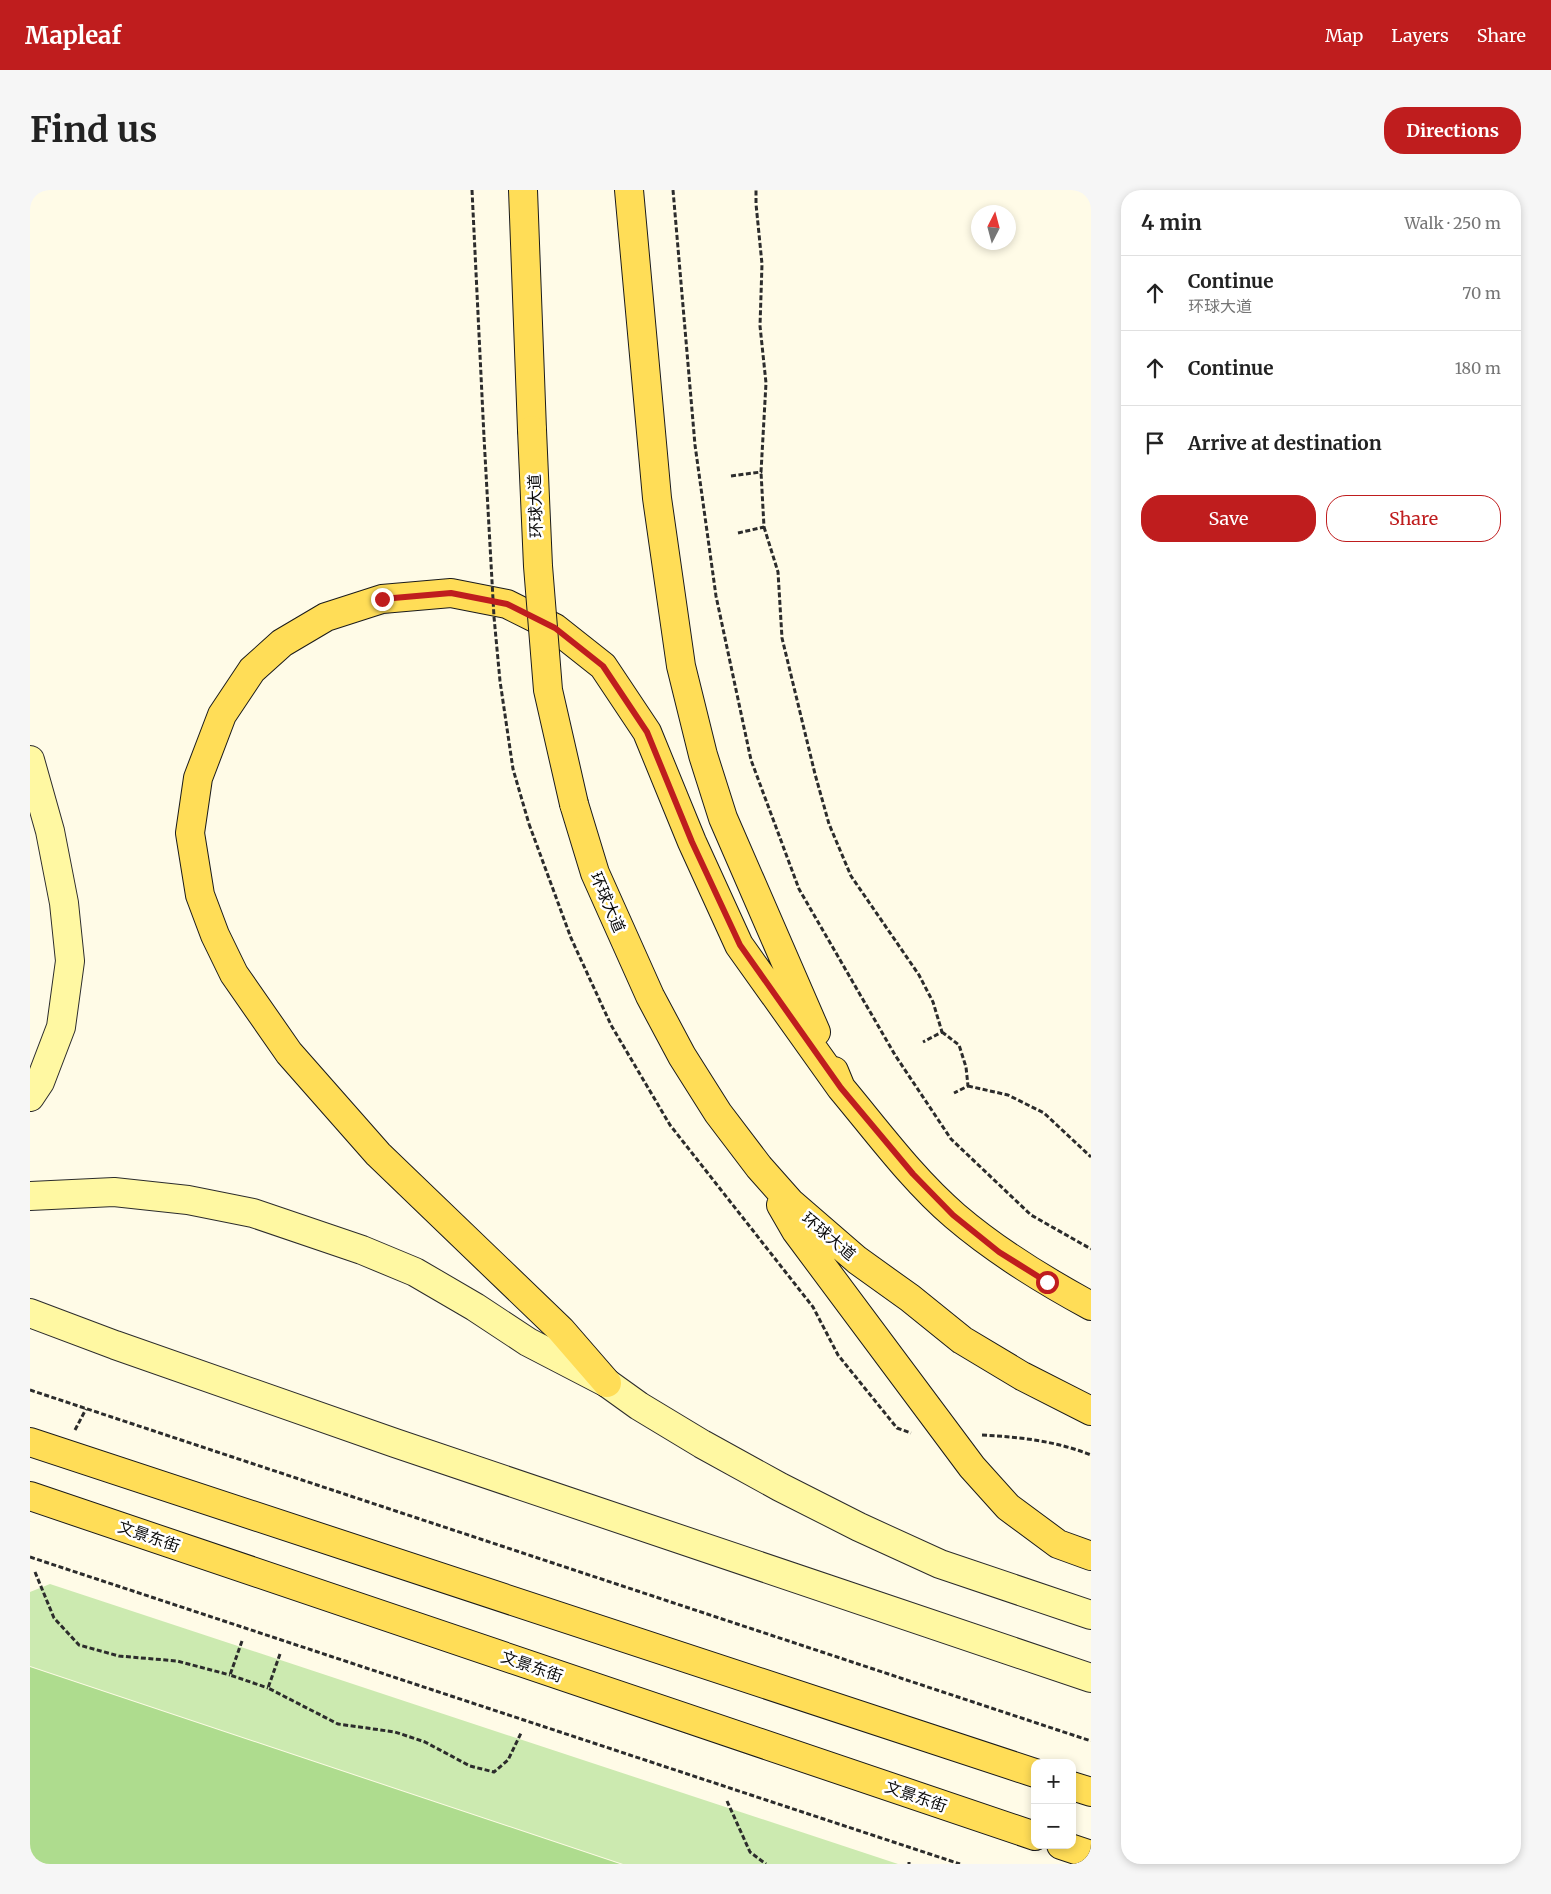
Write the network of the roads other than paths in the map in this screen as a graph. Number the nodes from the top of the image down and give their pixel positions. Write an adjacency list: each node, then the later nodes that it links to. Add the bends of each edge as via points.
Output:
1 (523, 190): 6 (main road, 环球大道, bridge, via 538,566 548,690 574,804 595,874 650,996 682,1056)
2 (629, 190): 4 (main road, via 656,498 681,666 723,818)
3 (30, 760): 5 (street, via 50,831 64,903 70,961 61,1027 40,1082)
4 (841, 1088): 8 (main road, via 913,1174 953,1215 999,1252); 10 (main road, via 740,945 692,842 647,732 603,666 555,628 507,604 451,593 382,599 326,617 282,643 252,670 222,715 198,778 190,833 200,895 234,974 289,1053 378,1154 561,1330)
5 (30, 1097)
6 (758, 1168): 11 (main road, 环球大道, via 790,1202 858,1260 962,1340 1022,1376); 14 (main road, via 796,1230 1008,1508 1058,1544)
7 (30, 1196): 10 (street, via 114,1192 188,1200 253,1213 362,1250 415,1272 475,1306 528,1342)
8 (1091, 1306)
9 (30, 1313): 16 (street, via 395,1443)
10 (607, 1383): 15 (street, via 702,1444 859,1527 940,1564)
11 (1091, 1411)
12 (30, 1442): 17 (main road)
13 (30, 1496): 20 (main road, 文景东街)
14 (1091, 1556)
15 (1091, 1615)
16 (1091, 1678)
17 (1031, 1772)
18 (1076, 1787): 19 (main road)
19 (1091, 1792)
20 (1031, 1835)
21 (1074, 1849): 22 (main road)
22 (1091, 1855)

